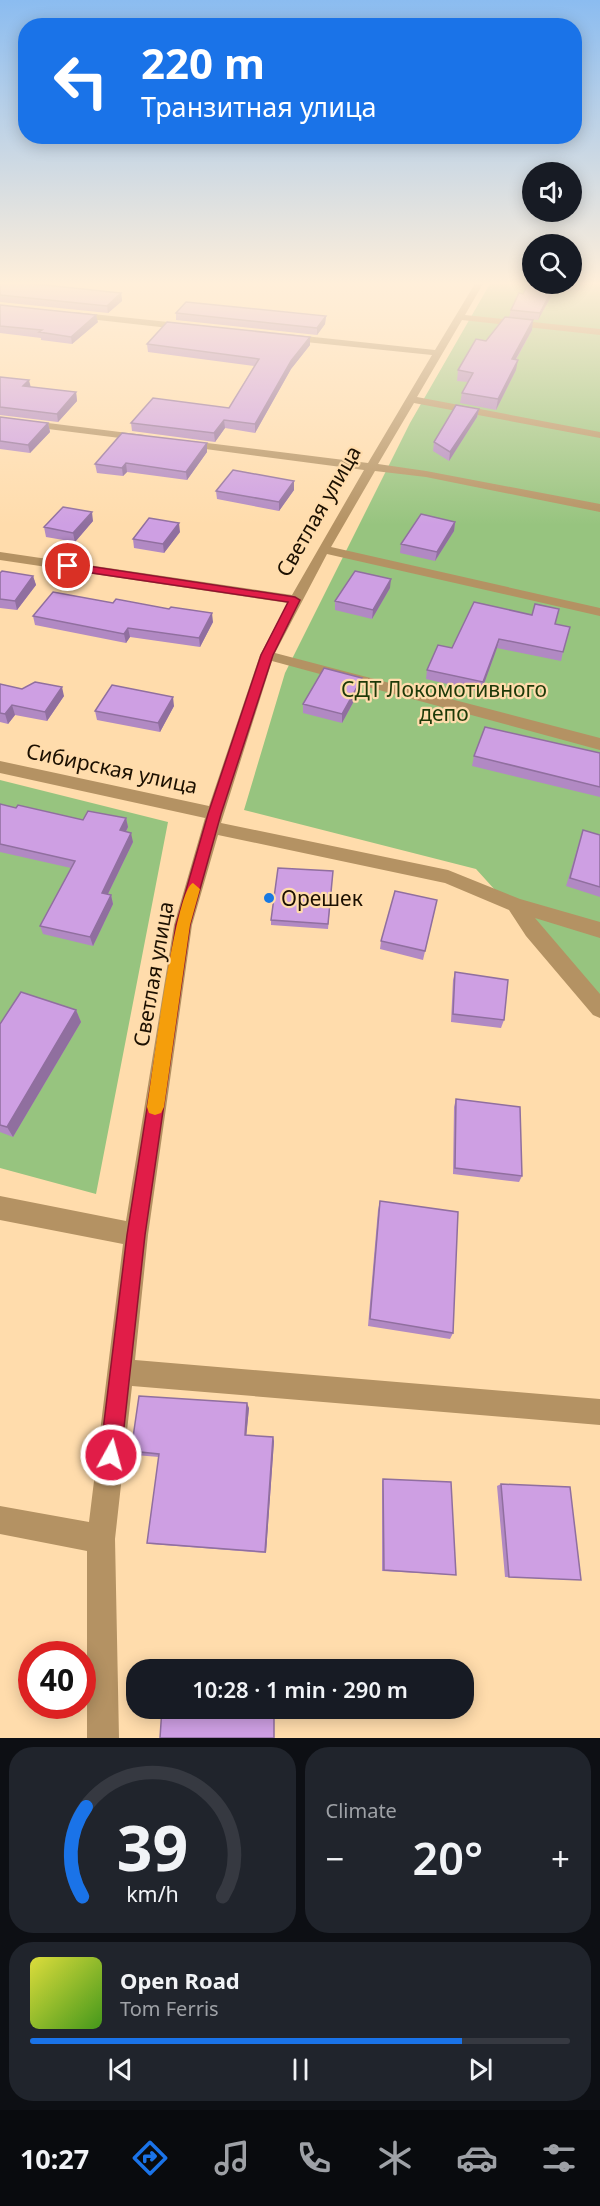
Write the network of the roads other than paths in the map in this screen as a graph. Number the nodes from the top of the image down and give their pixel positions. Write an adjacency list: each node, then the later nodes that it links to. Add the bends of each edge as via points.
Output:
1 (431, 363): 2 (street, Светлая улица)
2 (411, 399): 4 (street); 7 (street, Светлая улица)
3 (0, 420): 5 (street)
4 (600, 435)
5 (151, 439)
6 (174, 442): 7 (street)
7 (371, 467): 8 (street); 9 (street, Светлая улица)
8 (600, 508)
9 (323, 549): 11 (street, Светлая улица); 12 (street)
10 (0, 556): 11 (street)
11 (295, 600): 13 (street, Светлая улица)
12 (600, 612)
13 (267, 655): 14 (street); 16 (street, Светлая улица)
14 (600, 744)
15 (0, 767): 16 (street, Сибирская улица)
16 (213, 820): 17 (street, Сибирская улица, via 448,877); 21 (street, Светлая улица, via 183,925)
17 (516, 905): 18 (street, Сибирская улица); 19 (street)
18 (600, 930)
19 (600, 1009)
20 (0, 1208): 21 (street)
21 (136, 1235): 22 (street, Светлая улица)
22 (120, 1372): 23 (street); 25 (street, Светлая улица)
23 (600, 1412)
24 (0, 1520): 25 (street)
25 (101, 1539): 26 (street, Светлая улица)
26 (103, 1738)

